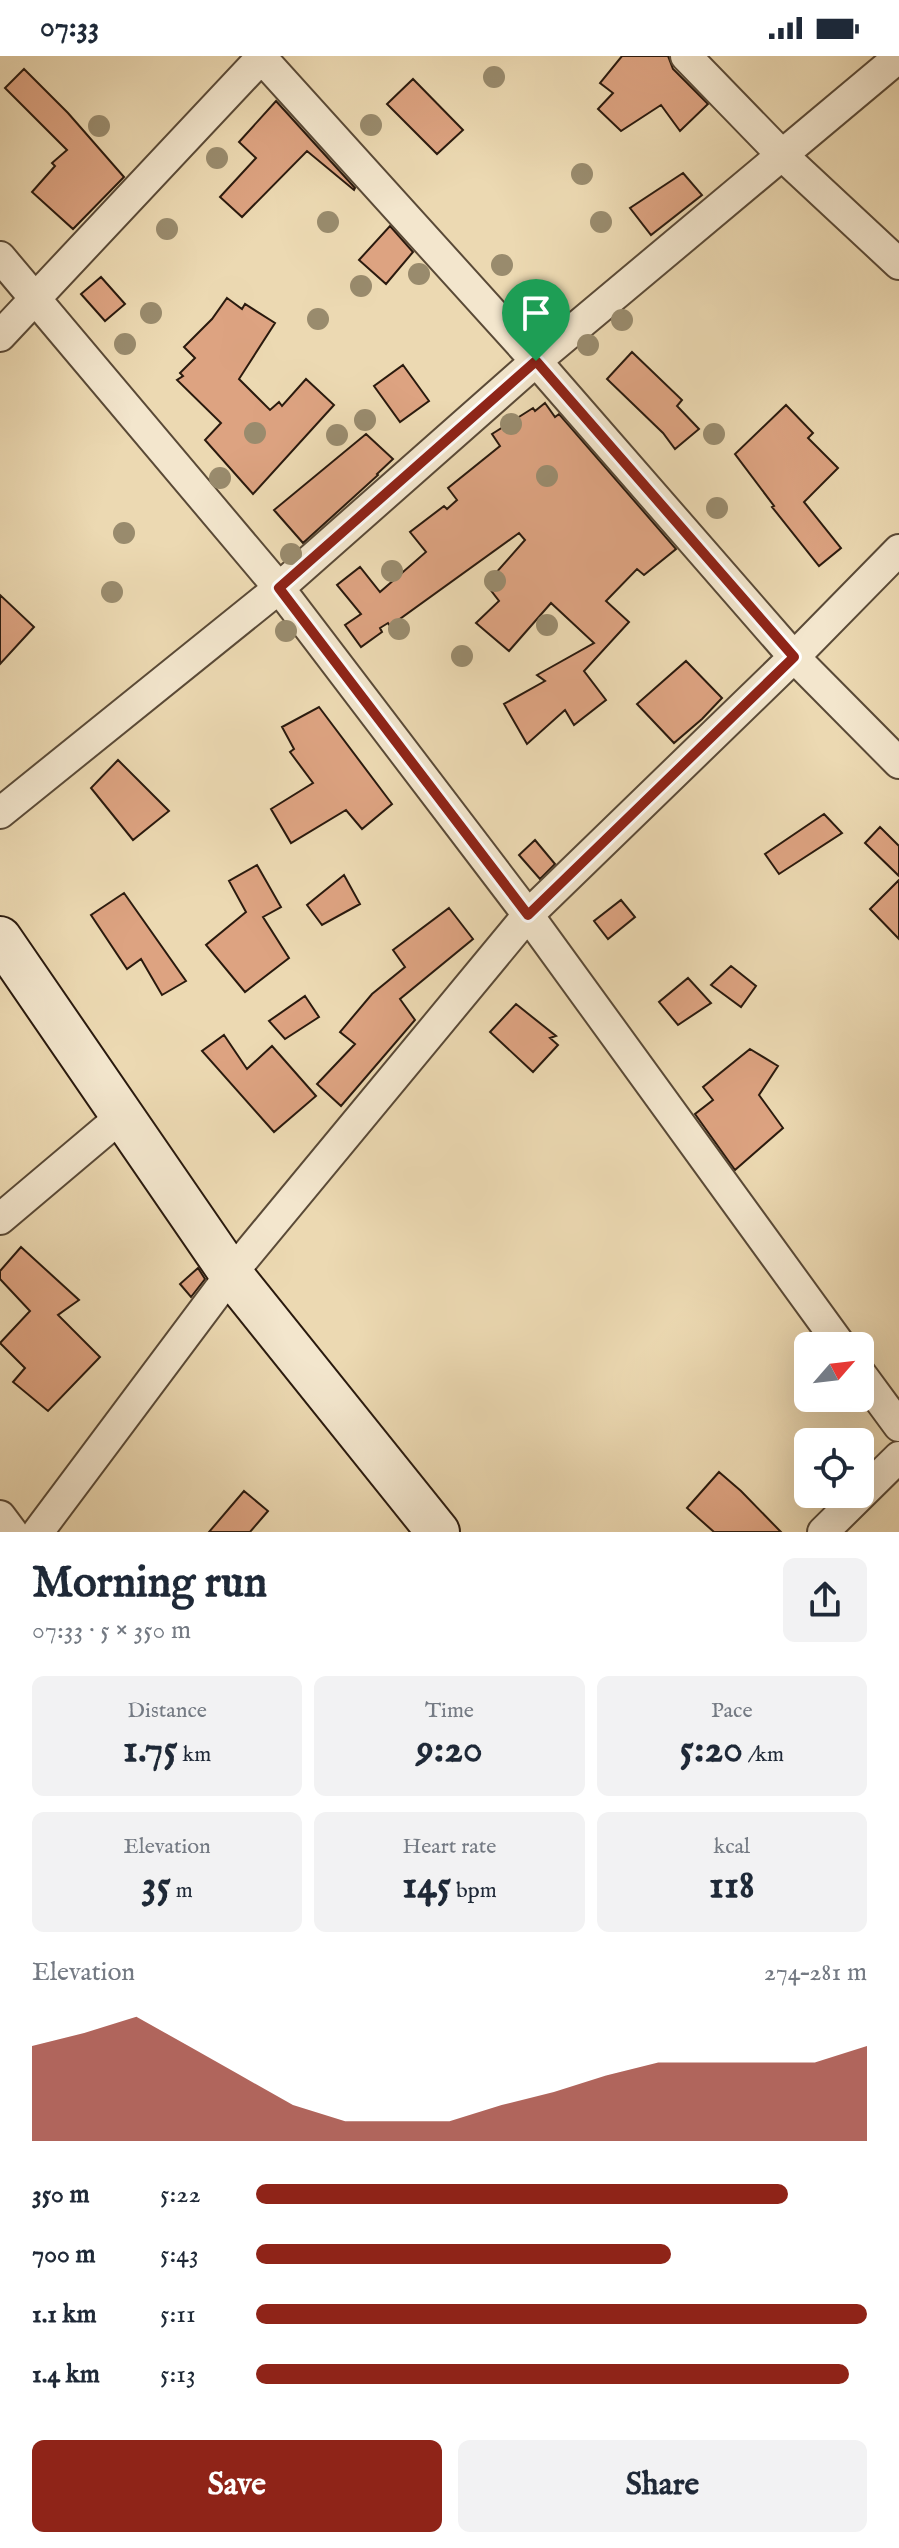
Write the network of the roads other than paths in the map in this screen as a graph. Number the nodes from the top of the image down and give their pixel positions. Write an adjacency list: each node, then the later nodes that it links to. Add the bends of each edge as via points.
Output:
1 (686, 56): 4 (street)
2 (261, 57): 7 (street); 9 (street)
3 (899, 57): 4 (street)
4 (782, 155): 6 (street); 9 (street)
5 (0, 257): 7 (street)
6 (899, 264)
7 (35, 299): 8 (street); 11 (street)
8 (0, 336)
9 (536, 361): 11 (street); 12 (street)
10 (899, 550): 12 (street)
11 (279, 588): 14 (street); 15 (street)
12 (794, 657): 13 (street); 15 (street)
13 (899, 763)
14 (0, 813)
15 (528, 915): 19 (street); 20 (street)
16 (0, 938): 17 (main road)
17 (122, 1116): 18 (street); 19 (main road)
18 (0, 1219)
19 (231, 1274): 26 (street); 27 (main road)
20 (831, 1332)
21 (874, 1392): 22 (street)
22 (899, 1426)
23 (899, 1457): 28 (street)
24 (0, 1516): 25 (street)
25 (12, 1532)
26 (38, 1532)
27 (438, 1532)
28 (823, 1532)

